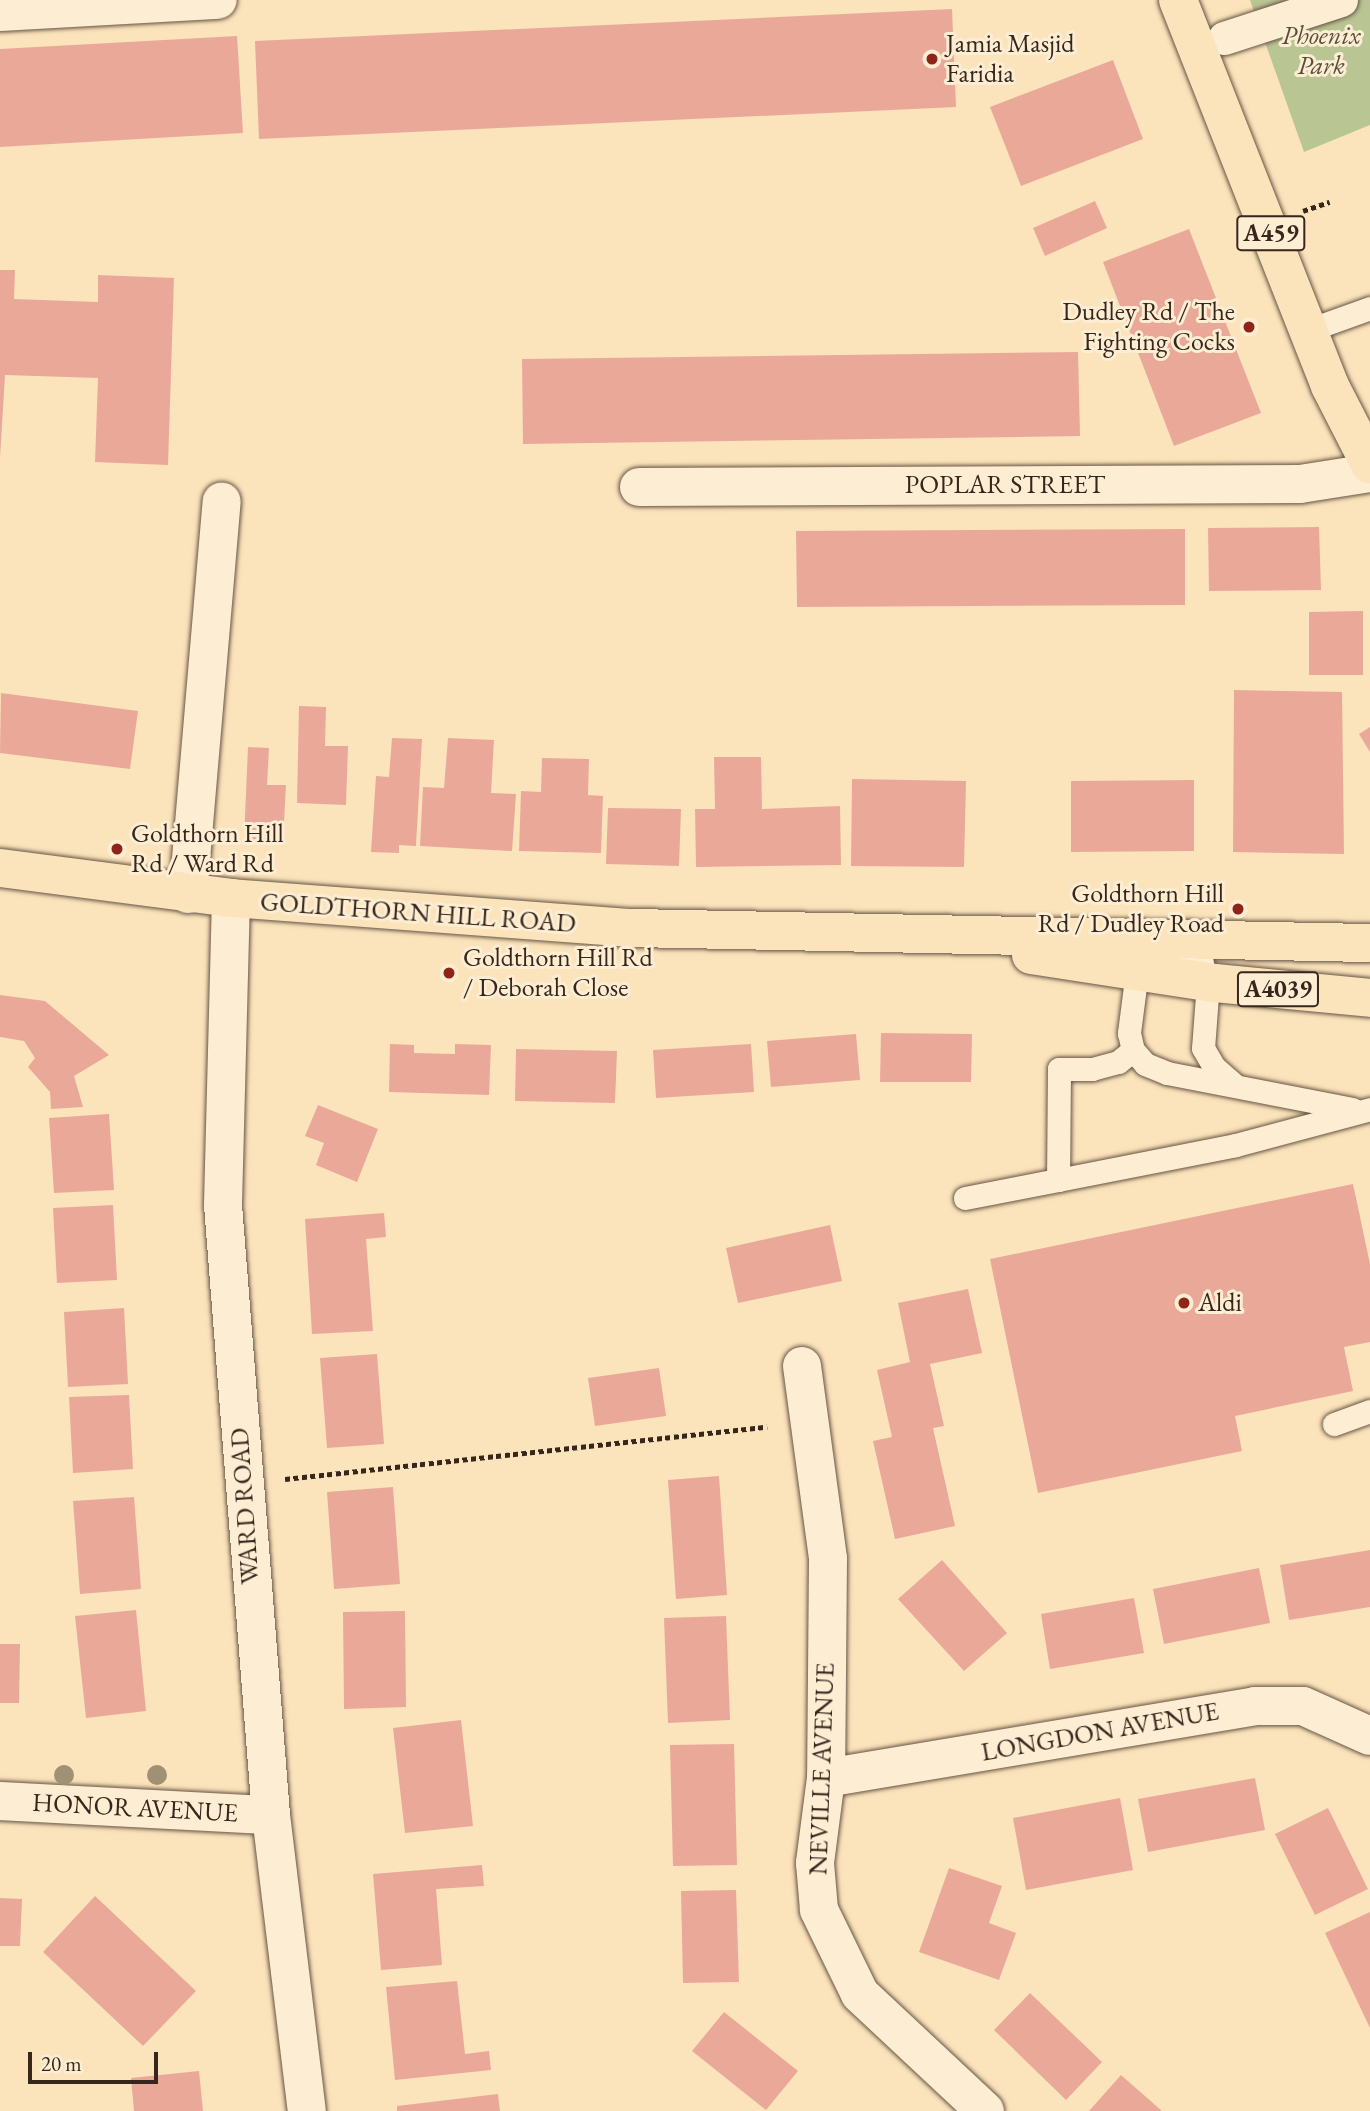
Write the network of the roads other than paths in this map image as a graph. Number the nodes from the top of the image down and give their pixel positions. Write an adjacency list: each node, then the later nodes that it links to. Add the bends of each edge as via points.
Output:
1 (218, 0): 4 (street)
2 (1178, 0): 7 (main road, A459)
3 (1341, 0): 5 (street)
4 (0, 12)
5 (1224, 38)
6 (1370, 308): 7 (lane)
7 (1309, 330): 8 (main road, A459, via 1330,386)
8 (1370, 464)
9 (1370, 474): 10 (street, POPLAR STREET, via 1300,484)
10 (639, 487)
11 (222, 501): 13 (street)
12 (0, 868): 13 (main road, GOLDTHORN HILL ROAD / A4039)
13 (188, 894): 14 (main road, GOLDTHORN HILL ROAD / A4039)
14 (231, 898): 15 (main road, GOLDTHORN HILL ROAD / A4039, via 633,928); 32 (street, WARD ROAD, via 223,1205)
15 (880, 932): 16 (main road, GOLDTHORN HILL ROAD / A4039); 18 (main road, GOLDTHORN HILL ROAD / A4039)
16 (1076, 935): 17 (main road, GOLDTHORN HILL ROAD / A4039); 19 (lane, via 1100,952 1192,956 1201,961)
17 (1370, 943)
18 (1136, 971): 19 (main road, GOLDTHORN HILL ROAD / A4039); 21 (lane, via 1129,1033)
19 (1208, 982): 20 (main road, GOLDTHORN HILL ROAD / A4039); 22 (lane, via 1203,1048 1214,1067)
20 (1370, 998)
21 (1133, 1051): 22 (lane, via 1145,1063 1167,1073); 24 (lane, via 1105,1065 1059,1069)
22 (1237, 1087): 23 (lane)
23 (1366, 1111): 24 (lane, via 1236,1145)
24 (1058, 1180): 25 (lane)
25 (965, 1198)
26 (802, 1366): 30 (street, NEVILLE AVENUE, via 828,1559)
27 (1370, 1411): 28 (lane)
28 (1334, 1423)
29 (1370, 1736): 30 (street, LONGDON AVENUE, via 1303,1706 1255,1706)
30 (826, 1778): 34 (street, NEVILLE AVENUE, via 815,1863 819,1910 833,1944 860,1994)
31 (0, 1801): 32 (street, HONOR AVENUE)
32 (271, 1815): 33 (street, WARD ROAD)
33 (307, 2111)
34 (985, 2111)

